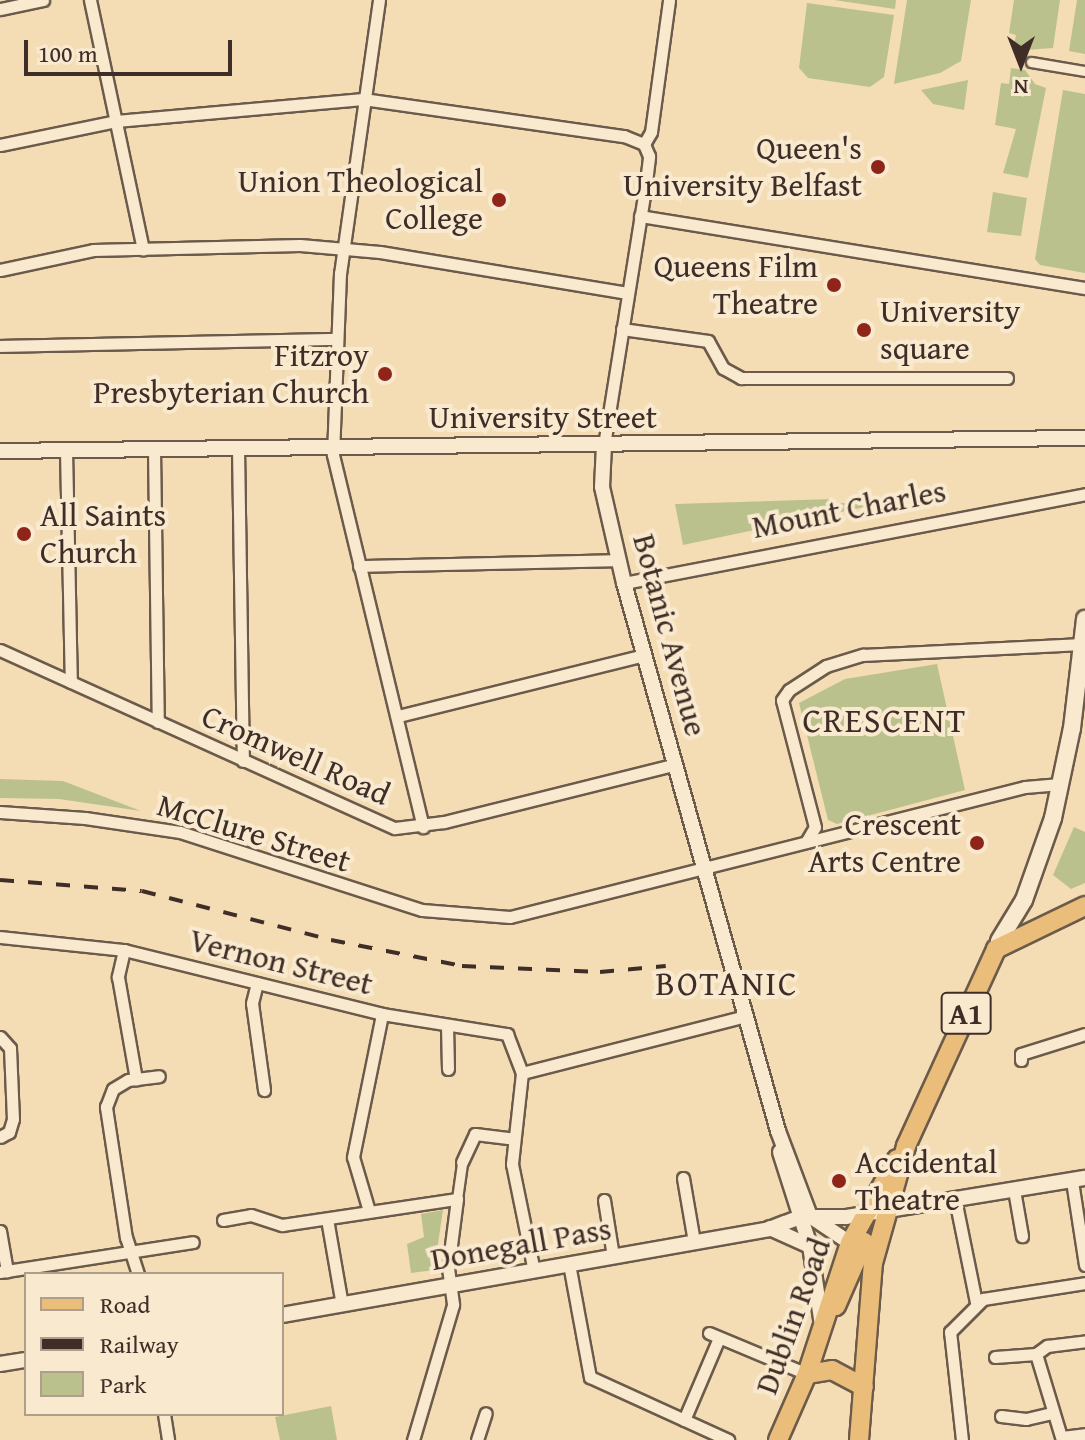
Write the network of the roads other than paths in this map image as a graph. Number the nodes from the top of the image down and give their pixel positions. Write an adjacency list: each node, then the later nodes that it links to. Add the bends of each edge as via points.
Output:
1 (43, 0): 5 (street)
2 (90, 0): 9 (street)
3 (379, 0): 8 (street)
4 (669, 0): 10 (street, Botanic Avenue, via 651,132)
5 (0, 8)
6 (1027, 62): 7 (street)
7 (1085, 71)
8 (363, 99): 9 (street); 10 (street, via 624,136); 13 (street)
9 (116, 121): 11 (street); 14 (street)
10 (644, 144): 12 (street, Botanic Avenue, via 649,156)
11 (0, 145)
12 (640, 216): 16 (street); 17 (street, Botanic Avenue)
13 (344, 247): 14 (street); 17 (street); 19 (street)
14 (143, 249): 15 (street, via 93,250)
15 (0, 270)
16 (1085, 288)
17 (628, 293): 18 (street, Botanic Avenue)
18 (622, 329): 21 (street, via 708,341 723,368 741,378); 24 (street, Botanic Avenue)
19 (335, 339): 20 (street); 23 (street)
20 (0, 346)
21 (1007, 378)
22 (1085, 438): 24 (street, University Street)
23 (333, 445): 24 (street, University Street); 25 (street, University Street); 31 (street)
24 (604, 445): 30 (street, Botanic Avenue, via 602,487)
25 (238, 448): 26 (street, University Street); 41 (street)
26 (154, 449): 27 (street, University Street); 40 (street)
27 (66, 450): 28 (street, University Street); 38 (street)
28 (0, 451)
29 (1085, 494): 32 (street, Mount Charles)
30 (618, 560): 31 (street); 32 (street, Botanic Avenue)
31 (359, 566): 39 (street)
32 (624, 583): 36 (street, Botanic Avenue)
33 (1085, 619): 34 (main road)
34 (1082, 644): 37 (main road); 46 (street, via 863,655 826,666 789,690 782,700)
35 (0, 650): 38 (street, Cromwell Road)
36 (645, 655): 39 (street); 42 (street, Botanic Avenue)
37 (1083, 663): 43 (main road)
38 (71, 682): 40 (street, Cromwell Road)
39 (398, 716): 45 (street)
40 (158, 722): 41 (street, Cromwell Road)
41 (243, 761): 45 (street, Cromwell Road, via 378,822)
42 (676, 764): 45 (street, Cromwell Road); 49 (street, Botanic Avenue)
43 (1060, 784): 47 (street, McClure Street, via 1025,787); 52 (main road, via 1036,862 1022,880)
44 (0, 812): 49 (street, McClure Street, via 180,832 422,910 491,917 527,914)
45 (423, 827)
46 (815, 827): 47 (street); 48 (street)
47 (832, 835): 48 (street, McClure Street)
48 (802, 845): 49 (street, McClure Street)
49 (703, 869): 56 (street, Botanic Avenue)
50 (1085, 906): 52 (main road, A1)
51 (0, 937): 53 (street, Vernon Street)
52 (997, 945): 76 (main road, A1)
53 (124, 950): 54 (street, Vernon Street); 64 (street, via 118,977)
54 (257, 983): 55 (street, Vernon Street); 65 (street, via 252,1003)
55 (382, 1014): 57 (street, Vernon Street); 75 (street, via 353,1157)
56 (745, 1016): 62 (street); 77 (street, Botanic Avenue, via 778,1131 788,1190)
57 (447, 1025): 61 (street); 62 (street, Vernon Street, via 507,1034)
58 (1085, 1034): 60 (street, via 1021,1054)
59 (0, 1037): 66 (street, via 10,1048 13,1119 9,1132)
60 (1021, 1060)
61 (448, 1069)
62 (522, 1073): 67 (street)
63 (159, 1076): 64 (street)
64 (136, 1079): 86 (street, via 113,1089 106,1107 126,1238)
65 (264, 1090)
66 (0, 1137)
67 (514, 1139): 68 (street, via 475,1134); 91 (street, via 512,1164)
68 (462, 1162): 72 (street)
69 (683, 1178): 84 (street)
70 (1078, 1179): 71 (street, Donegall Pass); 90 (street)
71 (1014, 1190): 73 (street, Donegall Pass); 82 (street)
72 (457, 1199): 75 (street); 95 (street)
73 (955, 1199): 76 (street, Donegall Pass); 96 (street)
74 (604, 1200): 88 (street)
75 (369, 1211): 78 (street)
76 (876, 1211): 77 (street, Donegall Pass); 87 (main road, A1); 87 (main road, Dublin Road / A1)
77 (805, 1216): 80 (street, Donegall Pass); 85 (street, Botanic Avenue); 87 (street)
78 (327, 1219): 79 (street, via 282,1225 251,1215); 97 (street)
79 (223, 1220)
80 (770, 1228): 84 (street, Donegall Pass); 85 (street)
81 (0, 1231): 92 (street)
82 (1022, 1236)
83 (193, 1242): 86 (street)
84 (694, 1242): 88 (street, Donegall Pass)
85 (810, 1246): 99 (street, Botanic Avenue)
86 (134, 1250): 92 (street); 93 (street)
87 (861, 1252): 99 (main road, Dublin Road / A1); 106 (main road, A1)
88 (613, 1256): 89 (street, Donegall Pass)
89 (569, 1264): 91 (street, Donegall Pass); 111 (street, via 590,1377)
90 (1085, 1265)
91 (534, 1271): 95 (street, Donegall Pass)
92 (4, 1272)
93 (138, 1272)
94 (1085, 1283): 96 (street)
95 (450, 1285): 97 (street, Donegall Pass); 115 (street, via 453,1305)
96 (976, 1302): 120 (street, via 950,1332)
97 (342, 1305): 98 (street, Donegall Pass)
98 (284, 1315)
99 (821, 1329): 105 (main road, Dublin Road / A1)
100 (1085, 1341): 101 (street, via 1047,1346)
101 (1036, 1354): 102 (street); 108 (street)
102 (995, 1357)
103 (24, 1360): 104 (street)
104 (0, 1364)
105 (807, 1374): 106 (main road, via 832,1370); 111 (street, via 714,1336); 118 (main road, Dublin Road / A1)
106 (864, 1387): 119 (main road, A1)
107 (486, 1413): 116 (street)
108 (1051, 1413): 110 (street, via 1026,1419); 113 (street)
109 (164, 1416): 114 (street)
110 (1001, 1416)
111 (684, 1420): 117 (street)
112 (1085, 1434): 113 (street)
113 (1062, 1438)
114 (168, 1440)
115 (413, 1440)
116 (477, 1440)
117 (728, 1440)
118 (778, 1440)
119 (859, 1440)
120 (962, 1440)

